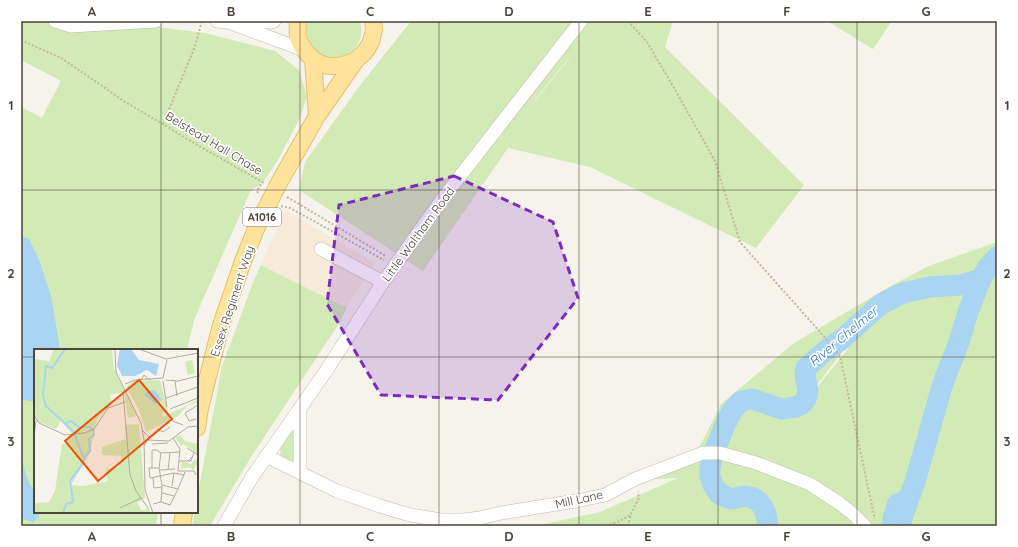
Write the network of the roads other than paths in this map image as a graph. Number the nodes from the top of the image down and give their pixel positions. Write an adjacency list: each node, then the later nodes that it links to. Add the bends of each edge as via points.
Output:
1 (55, 21): 2 (street, via 71,26)
2 (156, 21)
3 (274, 21): 7 (street)
4 (298, 21): 8 (main road, via 298,36)
5 (373, 21): 9 (main road, Essex Regiment Way / A1016, via 371,42)
6 (581, 21): 12 (street, Little Waltham Road, via 446,194)
7 (223, 22): 8 (street)
8 (308, 54): 9 (main road, via 323,64 334,66 346,65); 10 (main road)
9 (356, 60): 10 (main road, Essex Regiment Way / A1016)
10 (317, 116): 14 (main road, Essex Regiment Way / A1016, via 258,224 243,261 221,325)
11 (321, 249): 12 (street)
12 (383, 282): 13 (street, Little Waltham Road)
13 (300, 408): 15 (street, Little Waltham Road); 16 (street)
14 (198, 421)
15 (266, 456): 16 (street, Mill Lane); 20 (street, Little Waltham Road)
16 (300, 472): 18 (street, Mill Lane, via 337,490 410,515 441,520 464,520 605,495 635,479 702,453 720,453 783,472 810,484)
17 (184, 513): 19 (main road)
18 (869, 523)
19 (182, 526)
20 (224, 526)

